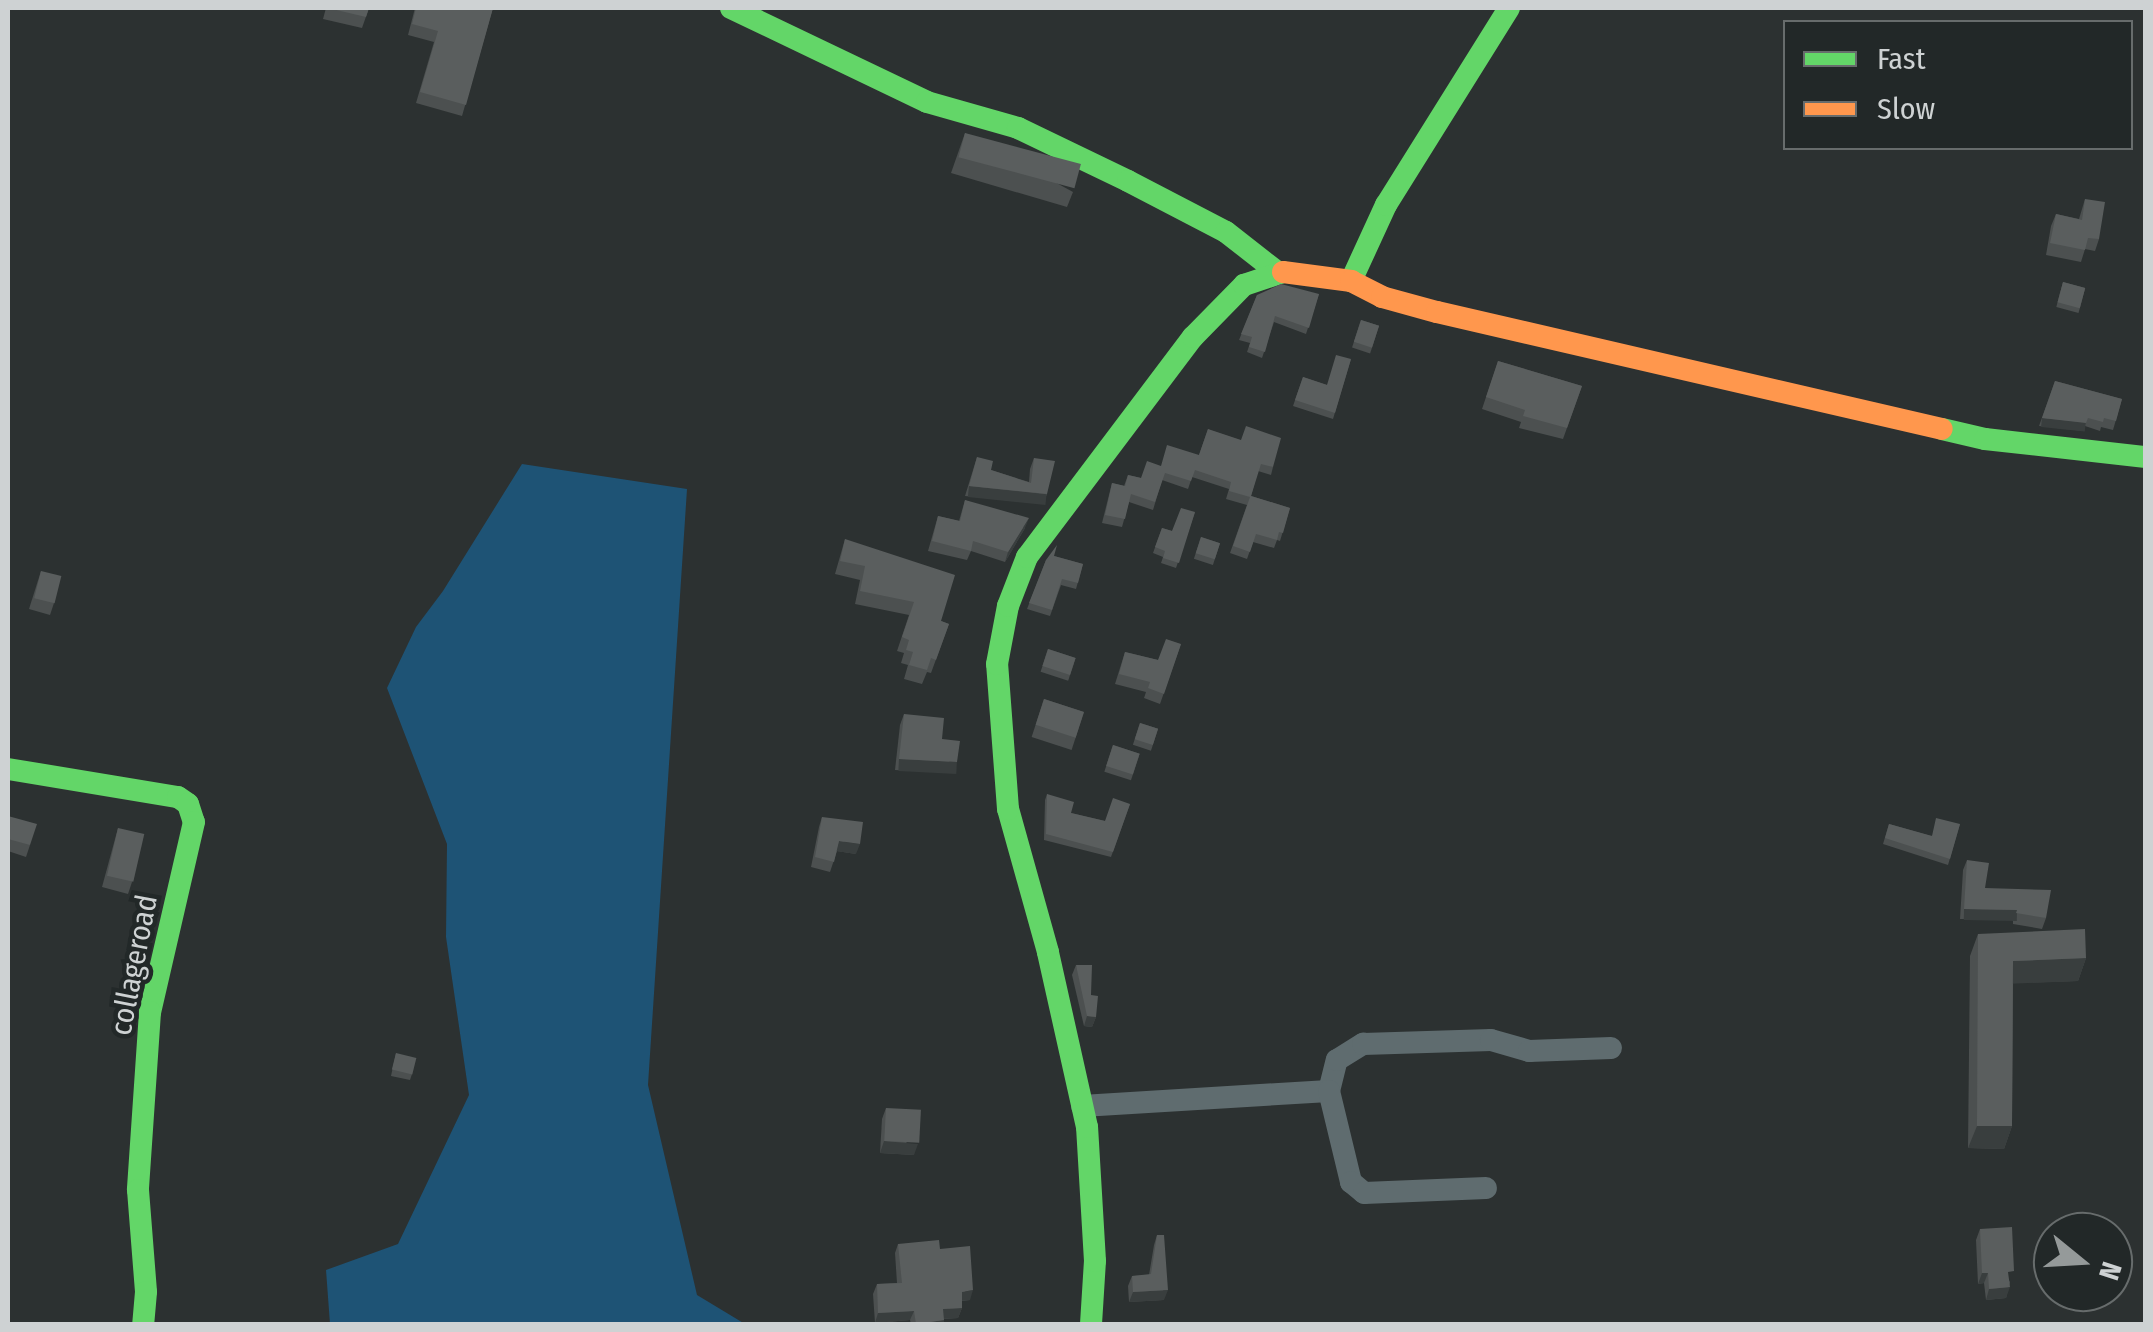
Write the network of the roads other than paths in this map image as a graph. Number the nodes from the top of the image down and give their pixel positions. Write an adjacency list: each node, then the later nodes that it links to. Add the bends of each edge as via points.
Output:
1 (731, 8): 3 (street, via 926,102 1018,128 1128,181 1226,232)
2 (1509, 8): 4 (street, via 1386,205)
3 (1276, 271): 4 (street); 9 (street, via 1244,285 1193,337 1027,557 1008,606 997,664 1008,809)
4 (1351, 281): 5 (street, via 1436,312 1985,439)
5 (2146, 457)
6 (8, 769): 11 (street, collageroad, via 178,797 194,822 150,1012 138,1190)
7 (1612, 1048): 8 (street, via 1530,1050 1491,1040 1362,1044 1337,1060)
8 (1329, 1091): 9 (street); 10 (street, via 1351,1182 1364,1193)
9 (1082, 1106): 12 (street, via 1095,1262)
10 (1486, 1188)
11 (143, 1324)
12 (1092, 1324)

